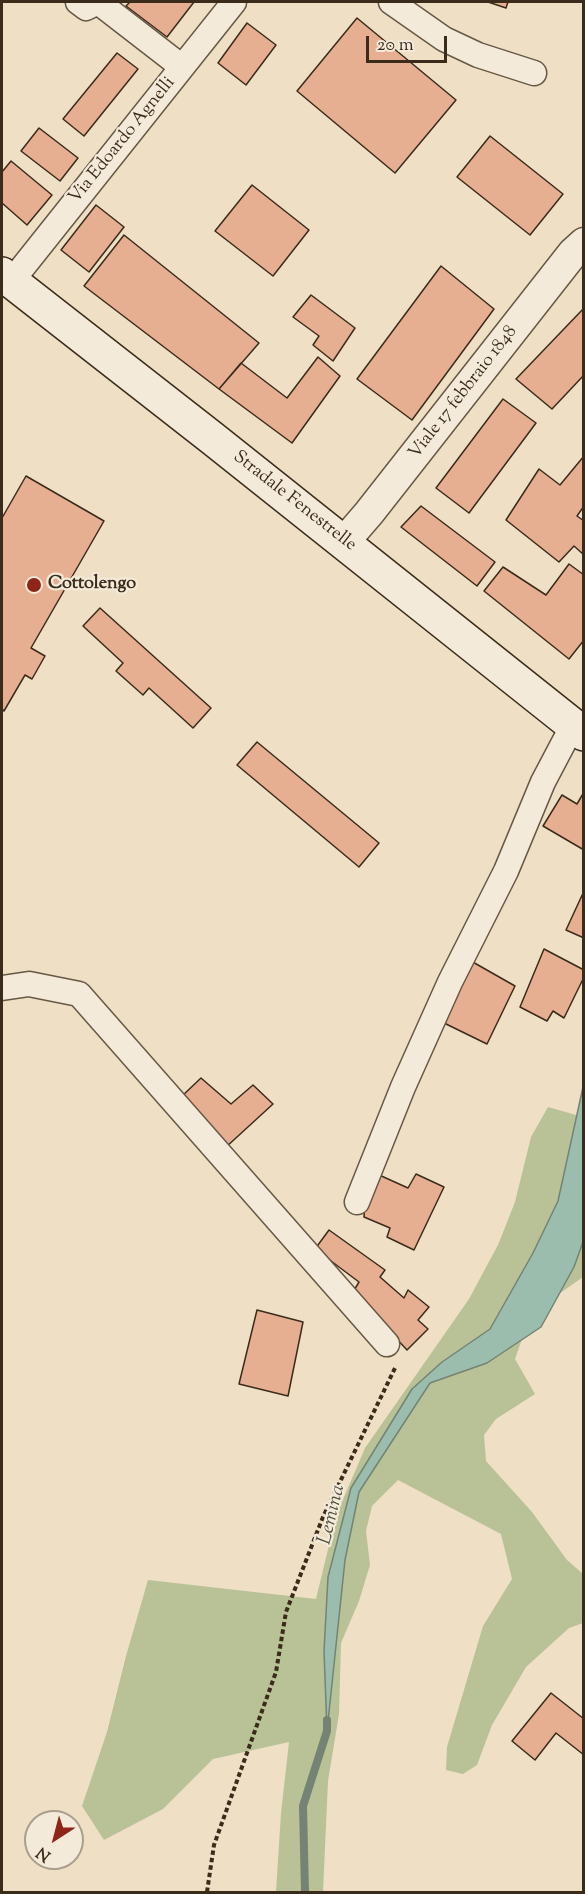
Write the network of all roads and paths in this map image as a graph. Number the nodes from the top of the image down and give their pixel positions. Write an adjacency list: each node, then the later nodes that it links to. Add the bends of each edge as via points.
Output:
1 (78, 2): 4 (street, via 86,8 98,2)
2 (234, 2): 4 (street, Via Edoardo Agnelli)
3 (391, 2): 5 (street, via 444,39)
4 (182, 67): 7 (street, Via Edoardo Agnelli)
5 (534, 73)
6 (584, 243): 8 (street, Viale 17 febbraio 1848)
7 (6, 278): 8 (main road, Stradale Fenestrelle)
8 (344, 542): 9 (main road, Stradale Fenestrelle)
9 (578, 729): 11 (street, via 543,782 506,871 450,982)
10 (2, 988): 12 (street, via 29,984 79,994)
11 (357, 1202)
12 (387, 1344): 13 (path, via 395,1369 323,1516 286,1612 276,1672 214,1845)
13 (207, 1893)

